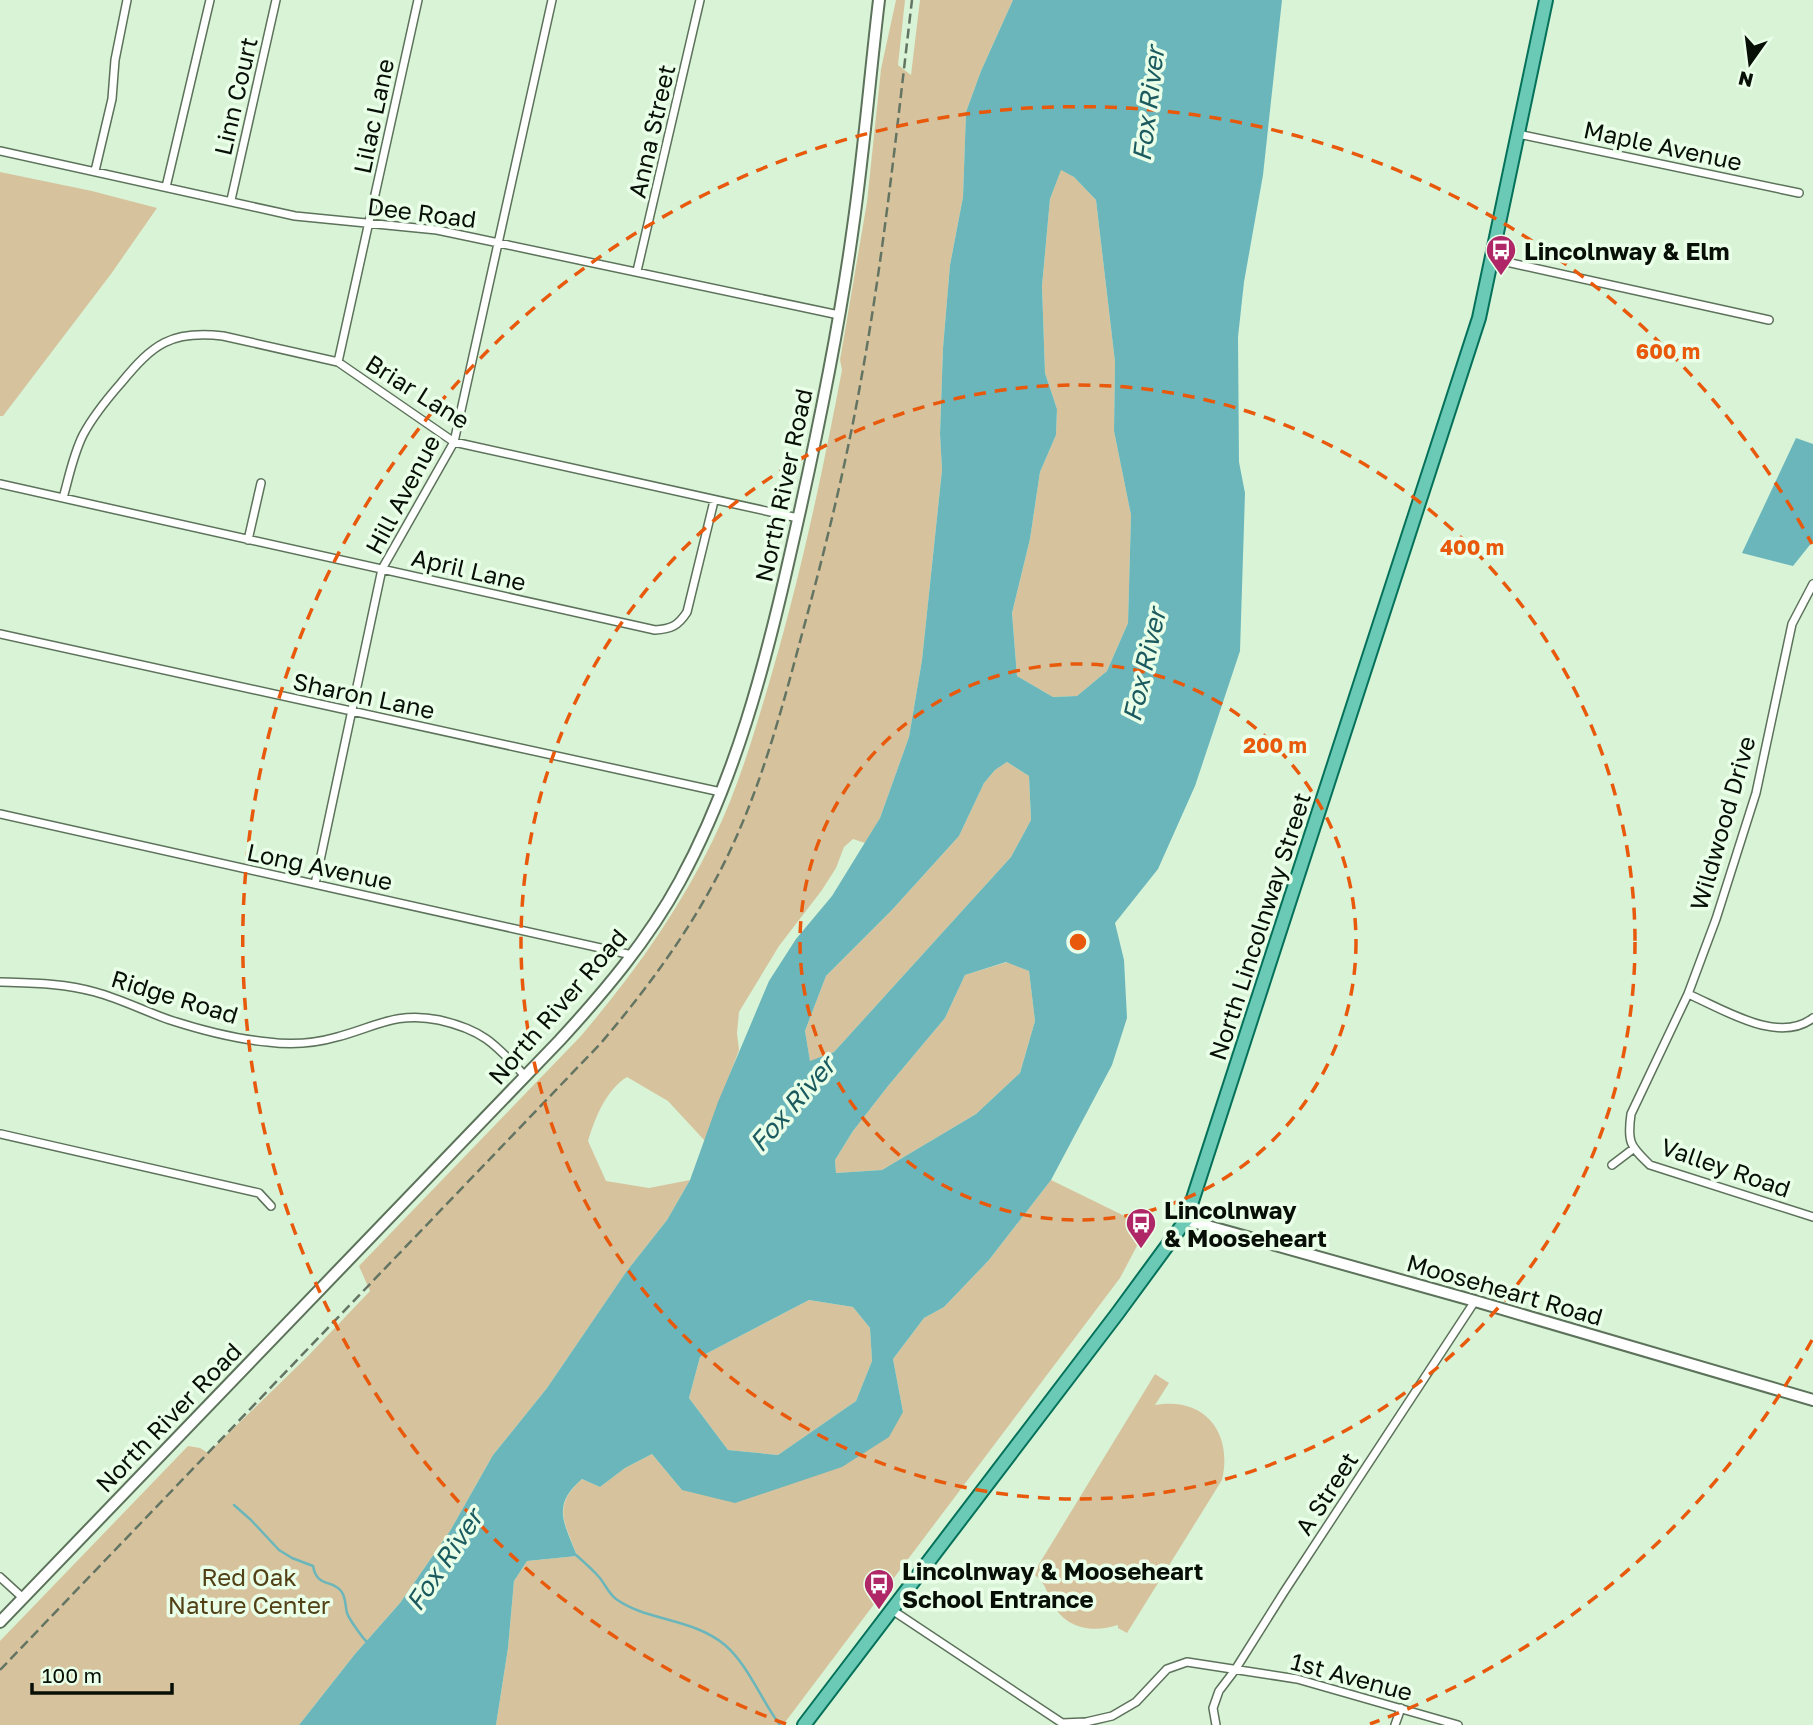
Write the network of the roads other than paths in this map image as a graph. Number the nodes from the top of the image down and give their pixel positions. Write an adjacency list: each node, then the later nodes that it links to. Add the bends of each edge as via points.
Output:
1 (127, 0): 11 (street)
2 (209, 0): 12 (street, Linn Court)
3 (276, 0): 14 (street, Linn Court)
4 (418, 0): 15 (street, Lilac Lane)
5 (552, 0): 16 (street, Hill Avenue)
6 (700, 0): 18 (street, Anna Street)
7 (879, 0): 19 (main road, North River Road)
8 (1546, 0): 9 (main road, North Lincolnway Street)
9 (1518, 134): 13 (street, Maple Avenue); 17 (main road, North Lincolnway Street)
10 (0, 150): 11 (street, Dee Road)
11 (95, 172): 12 (street, Dee Road)
12 (166, 187): 14 (street, Dee Road)
13 (1799, 193)
14 (231, 200): 15 (street, Dee Road, via 295,216)
15 (369, 224): 16 (street, Dee Road); 21 (street, Lilac Lane)
16 (499, 242): 18 (street, Dee Road); 22 (street, Hill Avenue)
17 (1493, 259): 20 (street); 47 (main road, North Lincolnway Street, via 1457,393)
18 (637, 271): 19 (street, Dee Road)
19 (839, 316): 27 (main road, North River Road)
20 (1769, 320)
21 (338, 362): 22 (street, Briar Lane); 25 (street, Briar Lane, via 223,335 187,335 161,344 142,358 96,414 76,451)
22 (454, 442): 26 (street, Briar Lane); 29 (street, Hill Avenue)
23 (261, 483): 28 (street)
24 (0, 484): 25 (street, April Lane)
25 (63, 498): 28 (street, April Lane)
26 (715, 501): 27 (street, Briar Lane); 29 (street, April Lane, via 687,612 680,624 669,629)
27 (798, 518): 33 (main road, North River Road, via 755,691)
28 (248, 540): 29 (street, April Lane)
29 (382, 569): 32 (street, Hill Avenue)
30 (1813, 584): 38 (street, Wildwood Drive, via 1792,624 1756,793)
31 (0, 634): 32 (street, Sharon Lane)
32 (352, 712): 33 (street, Sharon Lane); 35 (street, Hill Avenue)
33 (721, 792): 36 (main road, North River Road, via 680,882)
34 (0, 814): 35 (street, Long Avenue)
35 (314, 884): 36 (street, Long Avenue)
36 (632, 955): 41 (main road, North River Road)
37 (0, 982): 41 (street, Ridge Road, via 79,988 177,1022 269,1043 336,1037 393,1018 436,1019 477,1032)
38 (1688, 994): 39 (street, via 1766,1027 1783,1030); 40 (street, Wildwood Drive)
39 (1813, 1018)
40 (1654, 1069): 43 (street, Valley Road, via 1631,1114 1628,1134)
41 (526, 1077): 51 (main road, North River Road)
42 (0, 1136): 45 (street, via 259,1193)
43 (1633, 1149): 44 (street); 46 (street, Valley Road, via 1650,1165)
44 (1612, 1165)
45 (271, 1206)
46 (1813, 1217)
47 (1186, 1220): 48 (main road, Mooseheart Road); 52 (main road, North Lincolnway Street)
48 (1475, 1301): 49 (main road, Mooseheart Road); 54 (street, A Street)
49 (1813, 1400)
50 (0, 1577): 51 (street)
51 (23, 1598): 53 (main road, North River Road)
52 (892, 1610): 56 (main road, North Lincolnway Street); 57 (street)
53 (0, 1622)
54 (1235, 1670): 55 (street, 1st Avenue, via 1297,1679); 57 (street, 1st Avenue, via 1187,1662 1167,1669 1136,1702 1112,1716); 58 (street, A Street, via 1213,1708)
55 (1401, 1708): 59 (street); 60 (street, 1st Avenue)
56 (806, 1723)
57 (1062, 1724)
58 (1216, 1725)
59 (1395, 1725)
60 (1458, 1725)

